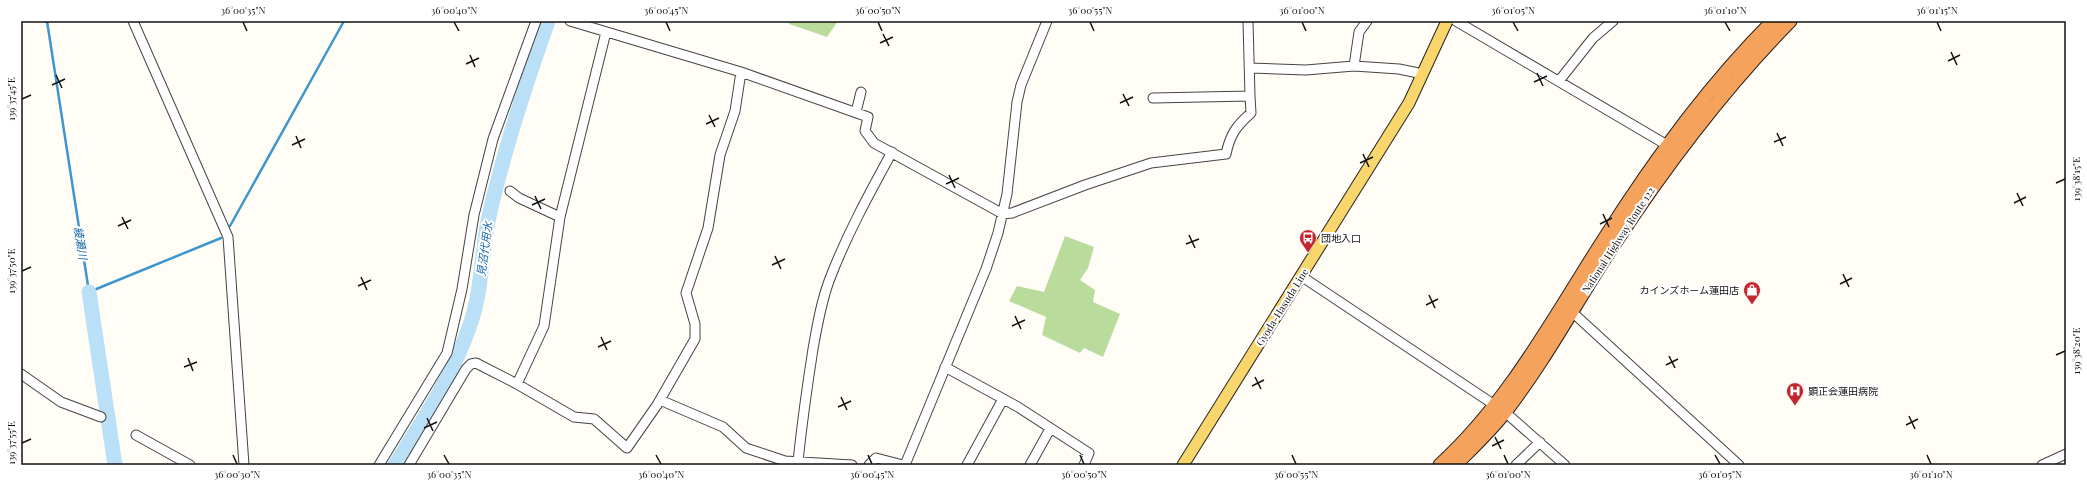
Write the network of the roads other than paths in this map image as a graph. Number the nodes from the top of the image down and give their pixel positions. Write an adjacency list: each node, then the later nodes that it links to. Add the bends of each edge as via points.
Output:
1 (133, 21): 43 (street, via 228,238)
2 (536, 21): 44 (street, via 493,139 474,215 448,353)
3 (570, 21): 12 (street)
4 (1047, 21): 25 (street, via 1021,85 1017,102)
5 (1248, 21): 14 (street)
6 (1366, 21): 13 (street, via 1359,32)
7 (1447, 21): 16 (main road, Gyoda-Hasuda Line)
8 (1456, 21): 17 (street)
9 (1613, 21): 17 (street, via 1593,38)
10 (1773, 21): 22 (highway, National Highway Route 122, via 1720,80)
11 (1790, 21): 22 (highway, National Highway Route 122)
12 (606, 32): 15 (street); 26 (street)
13 (1354, 66): 14 (street, via 1306,70); 16 (street, via 1399,69)
14 (1250, 68): 19 (street)
15 (741, 72): 21 (street); 33 (street, via 735,111 720,155 708,228 686,293 695,339)
16 (1423, 74): 27 (main road, Gyoda-Hasuda Line, via 1409,103)
17 (1559, 81): 22 (street)
18 (861, 92): 21 (street)
19 (1250, 96): 20 (street); 25 (street, via 1251,113 1233,131 1226,154 1151,163)
20 (1153, 98)
21 (856, 112): 23 (street, via 868,117 865,131 874,143)
22 (1674, 148): 28 (highway, National Highway Route 122); 34 (highway, National Highway Route 122, via 1604,239)
23 (892, 152): 25 (street); 40 (street, via 856,217 828,282 818,317 802,417)
24 (510, 191): 26 (street, via 519,198)
25 (1003, 214): 29 (street, via 986,269)
26 (560, 217): 31 (street, via 544,326)
27 (1301, 276): 34 (street); 52 (main road, Gyoda-Hasuda Line)
28 (1571, 312): 34 (highway, National Highway Route 122, via 1542,360); 57 (street)
29 (945, 367): 32 (street); 48 (street)
30 (21, 374): 35 (street, via 61,402)
31 (518, 384): 33 (street, via 574,417 594,419 627,448); 45 (street, via 476,363 471,364)
32 (1003, 399): 36 (street); 49 (street)
33 (660, 400): 41 (street, via 723,427 746,448)
34 (1500, 408): 38 (street); 53 (highway, National Highway Route 122); 54 (highway, National Highway Route 122)
35 (100, 417)
36 (1050, 429): 50 (street); 51 (street, via 1089,453)
37 (136, 435): 42 (street)
38 (1540, 442): 55 (street); 56 (street)
39 (2066, 454): 58 (street)
40 (798, 461): 41 (street); 46 (street)
41 (784, 463)
42 (190, 465)
43 (244, 465)
44 (379, 465)
45 (409, 465)
46 (852, 465)
47 (869, 465): 48 (street, via 876,458)
48 (904, 465)
49 (968, 465)
50 (1030, 465)
51 (1084, 465)
52 (1183, 465)
53 (1440, 465)
54 (1455, 465)
55 (1516, 465)
56 (1565, 465)
57 (1739, 465)
58 (2042, 465)

